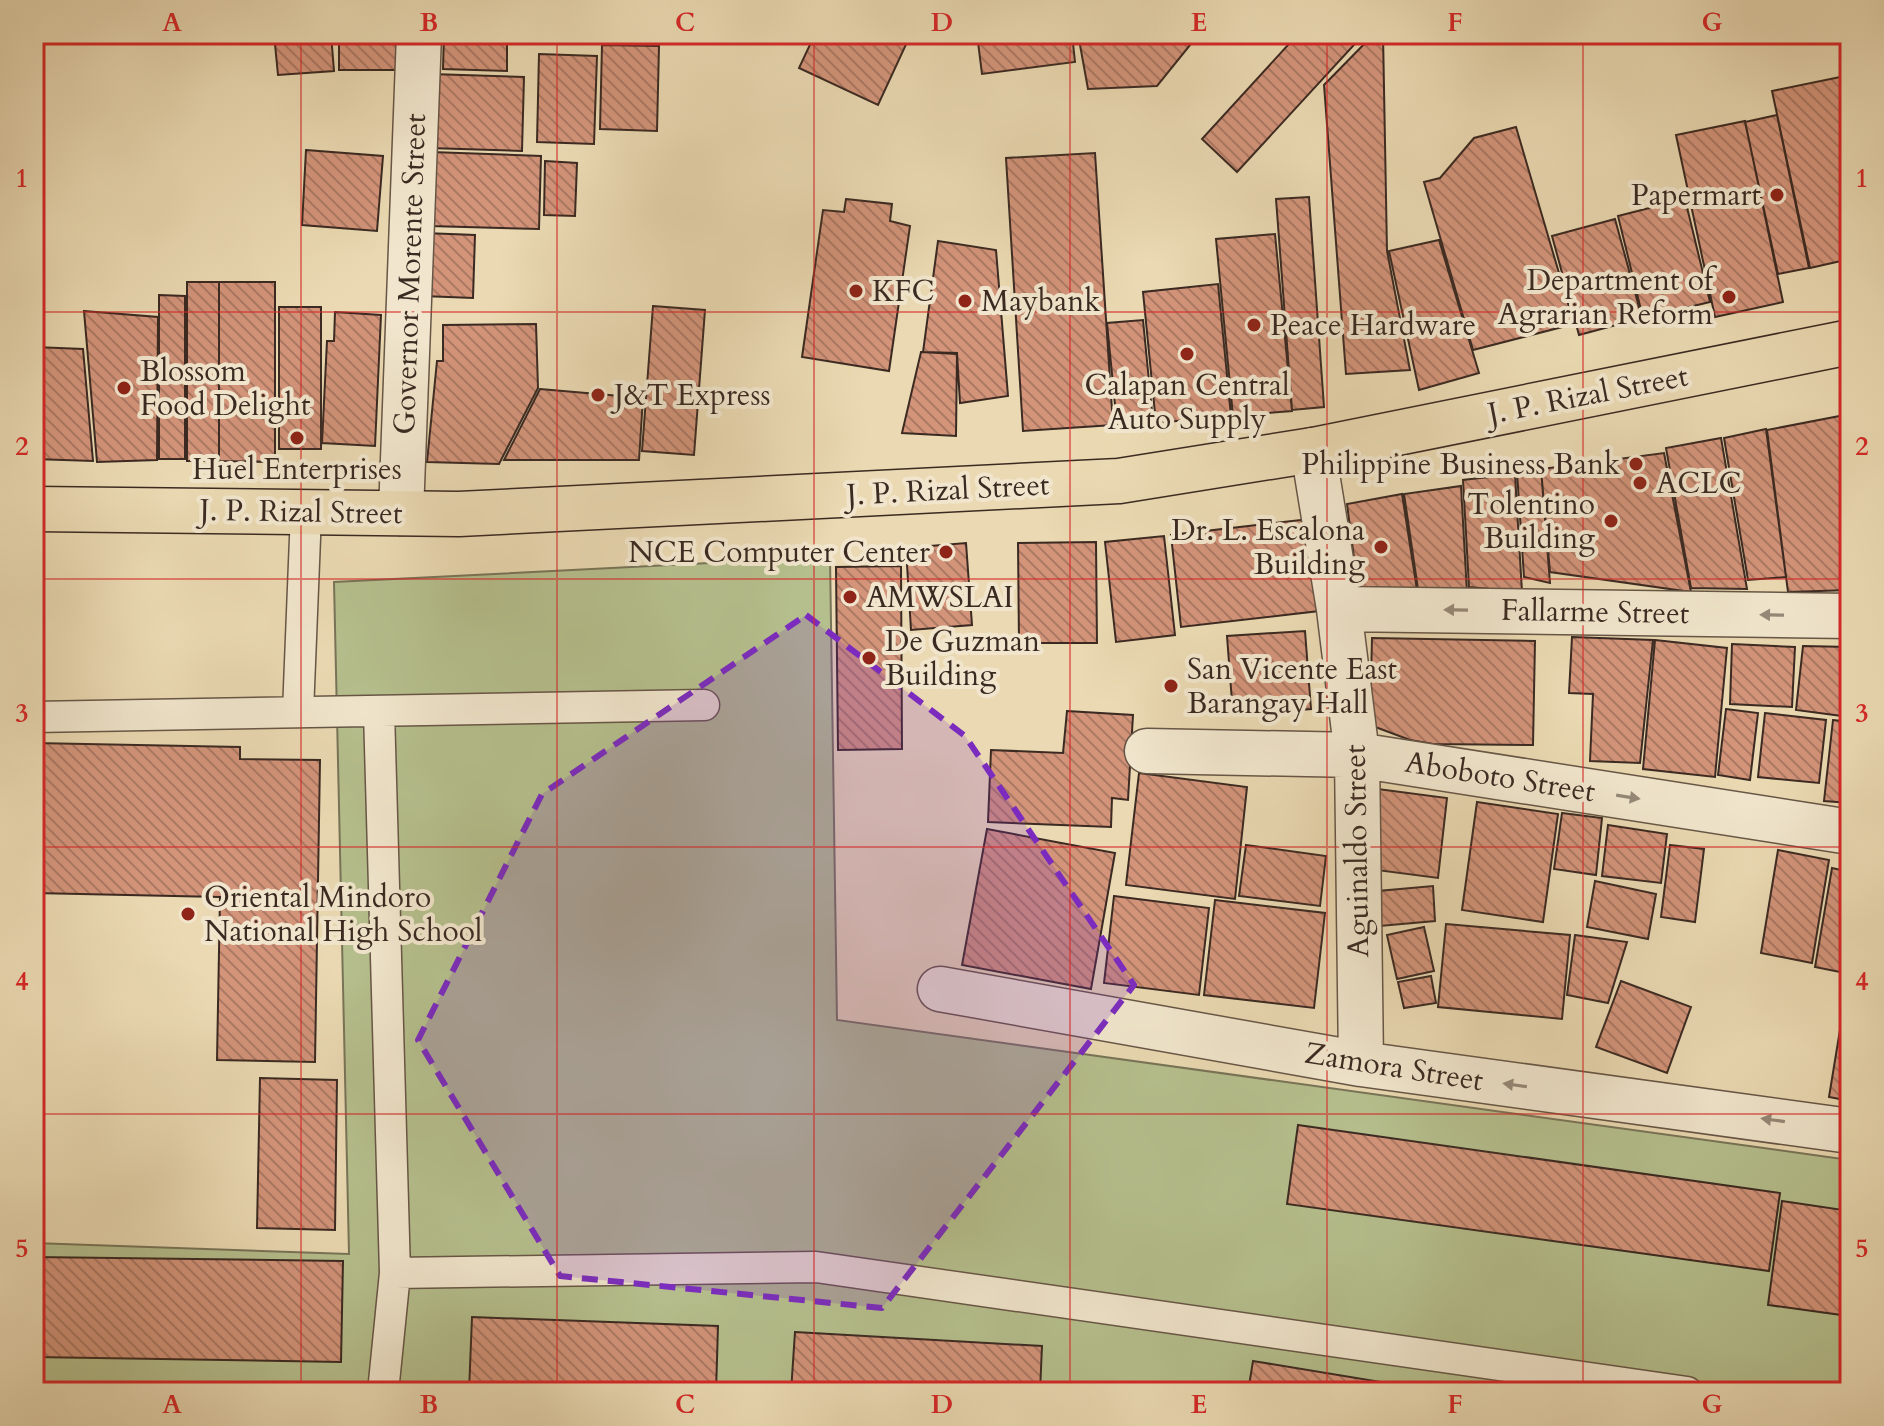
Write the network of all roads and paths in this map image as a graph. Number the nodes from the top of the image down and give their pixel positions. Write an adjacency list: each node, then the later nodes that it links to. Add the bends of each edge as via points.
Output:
1 (419, 34): 6 (street, Governor Morente Street)
2 (1850, 342): 3 (highway, J. P. Rizal Street)
3 (1313, 450): 6 (highway, J. P. Rizal Street, via 1119,481 474,514); 7 (street, Aguinaldo Street)
4 (34, 509): 5 (highway, J. P. Rizal Street)
5 (306, 513): 6 (highway, J. P. Rizal Street); 11 (lane)
6 (401, 513)
7 (1339, 609): 8 (street, Fallarme Street, one-way to 7); 14 (street, Aguinaldo Street)
8 (1850, 616)
9 (704, 705): 10 (lane)
10 (379, 711): 11 (lane); 19 (lane)
11 (298, 712): 12 (lane)
12 (34, 717)
13 (1147, 751): 14 (street, Aboboto Street)
14 (1357, 755): 15 (street, Aboboto Street, one-way to 15); 17 (street, Aguinaldo Street)
15 (1850, 832)
16 (940, 989): 17 (street, Zamora Street)
17 (1361, 1064): 18 (street, Zamora Street, one-way to 17)
18 (1850, 1131)
19 (395, 1273): 20 (lane); 21 (lane, via 816,1267)
20 (383, 1392)
21 (1687, 1392)

